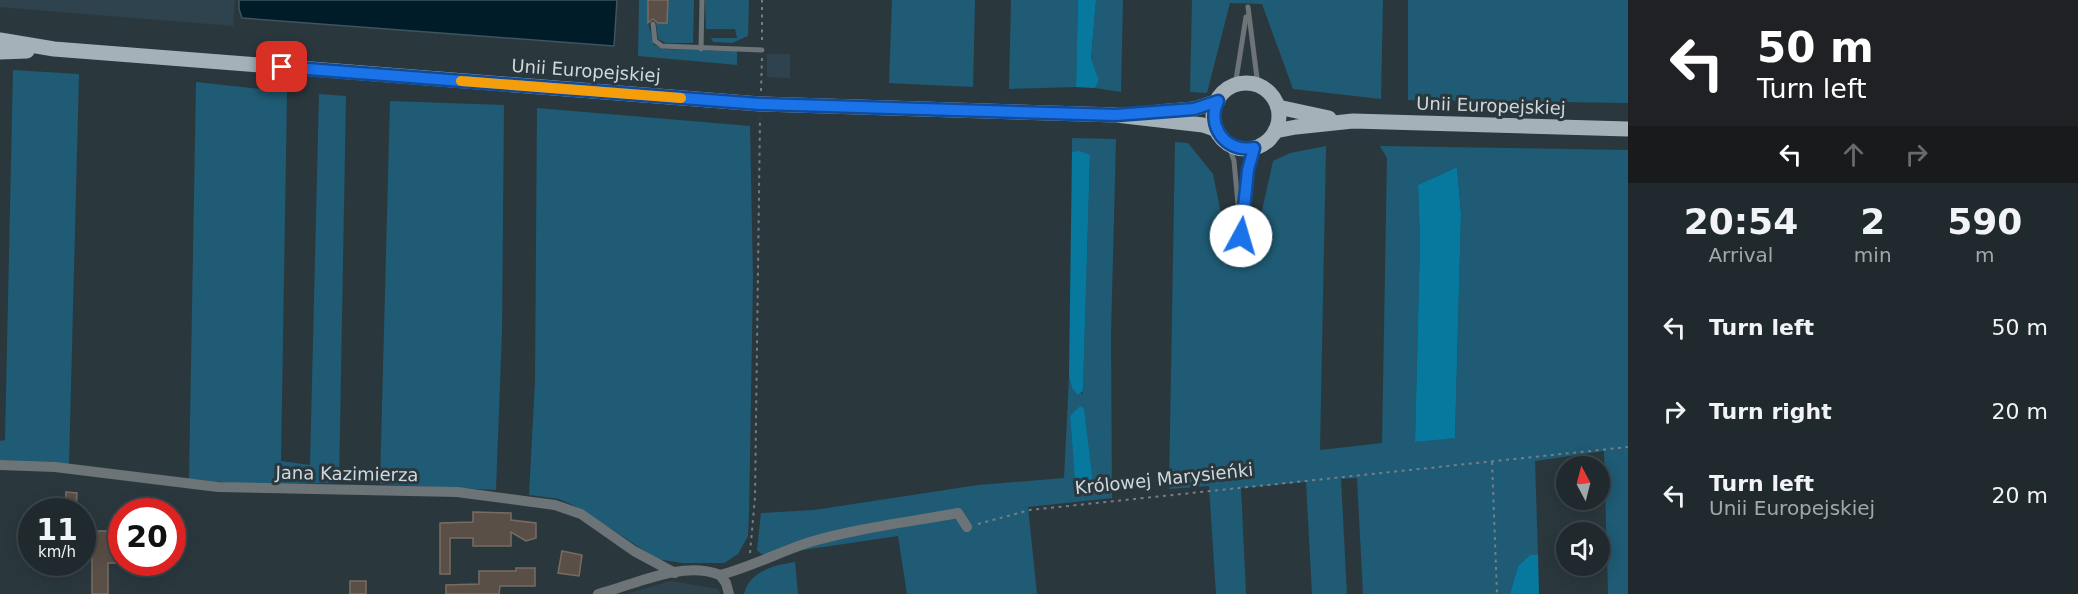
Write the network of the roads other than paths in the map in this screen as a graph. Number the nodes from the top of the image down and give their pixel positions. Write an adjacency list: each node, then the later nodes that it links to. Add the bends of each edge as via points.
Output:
1 (702, 0): 5 (lane)
2 (653, 24): 5 (lane, via 655,41 662,46)
3 (0, 40): 4 (main road, Unii Europejskiej)
4 (54, 49): 7 (main road, Unii Europejskiej); 12 (main road, Unii Europejskiej, via 760,104)
5 (701, 49): 6 (lane)
6 (762, 50)
7 (0, 52)
8 (1235, 86): 9 (main road); 9 (lane, via 1248,7); 10 (main road)
9 (1258, 86): 11 (main road, via 1270,94)
10 (1218, 101): 12 (main road, Unii Europejskiej, via 1194,109); 15 (main road, via 1214,116)
11 (1278, 107): 13 (main road, Unii Europejskiej); 16 (main road)
12 (1116, 115): 15 (main road, Unii Europejskiej, via 1185,122)
13 (1353, 122): 14 (main road, Unii Europejskiej); 16 (main road, Unii Europejskiej)
14 (1628, 129)
15 (1217, 130): 17 (main road)
16 (1275, 131): 18 (main road, via 1265,143)
17 (1228, 143): 18 (main road, via 1237,148); 18 (lane, via 1234,160 1241,236)
18 (1254, 148)
19 (0, 465): 21 (street, Jana Kazimierza, via 55,467 218,487 457,492 555,505 581,514 634,551)
20 (967, 527): 22 (street, via 958,513 852,533 809,543)
21 (675, 573): 22 (street); 23 (street)
22 (720, 575): 24 (street)
23 (598, 594)
24 (729, 594)

